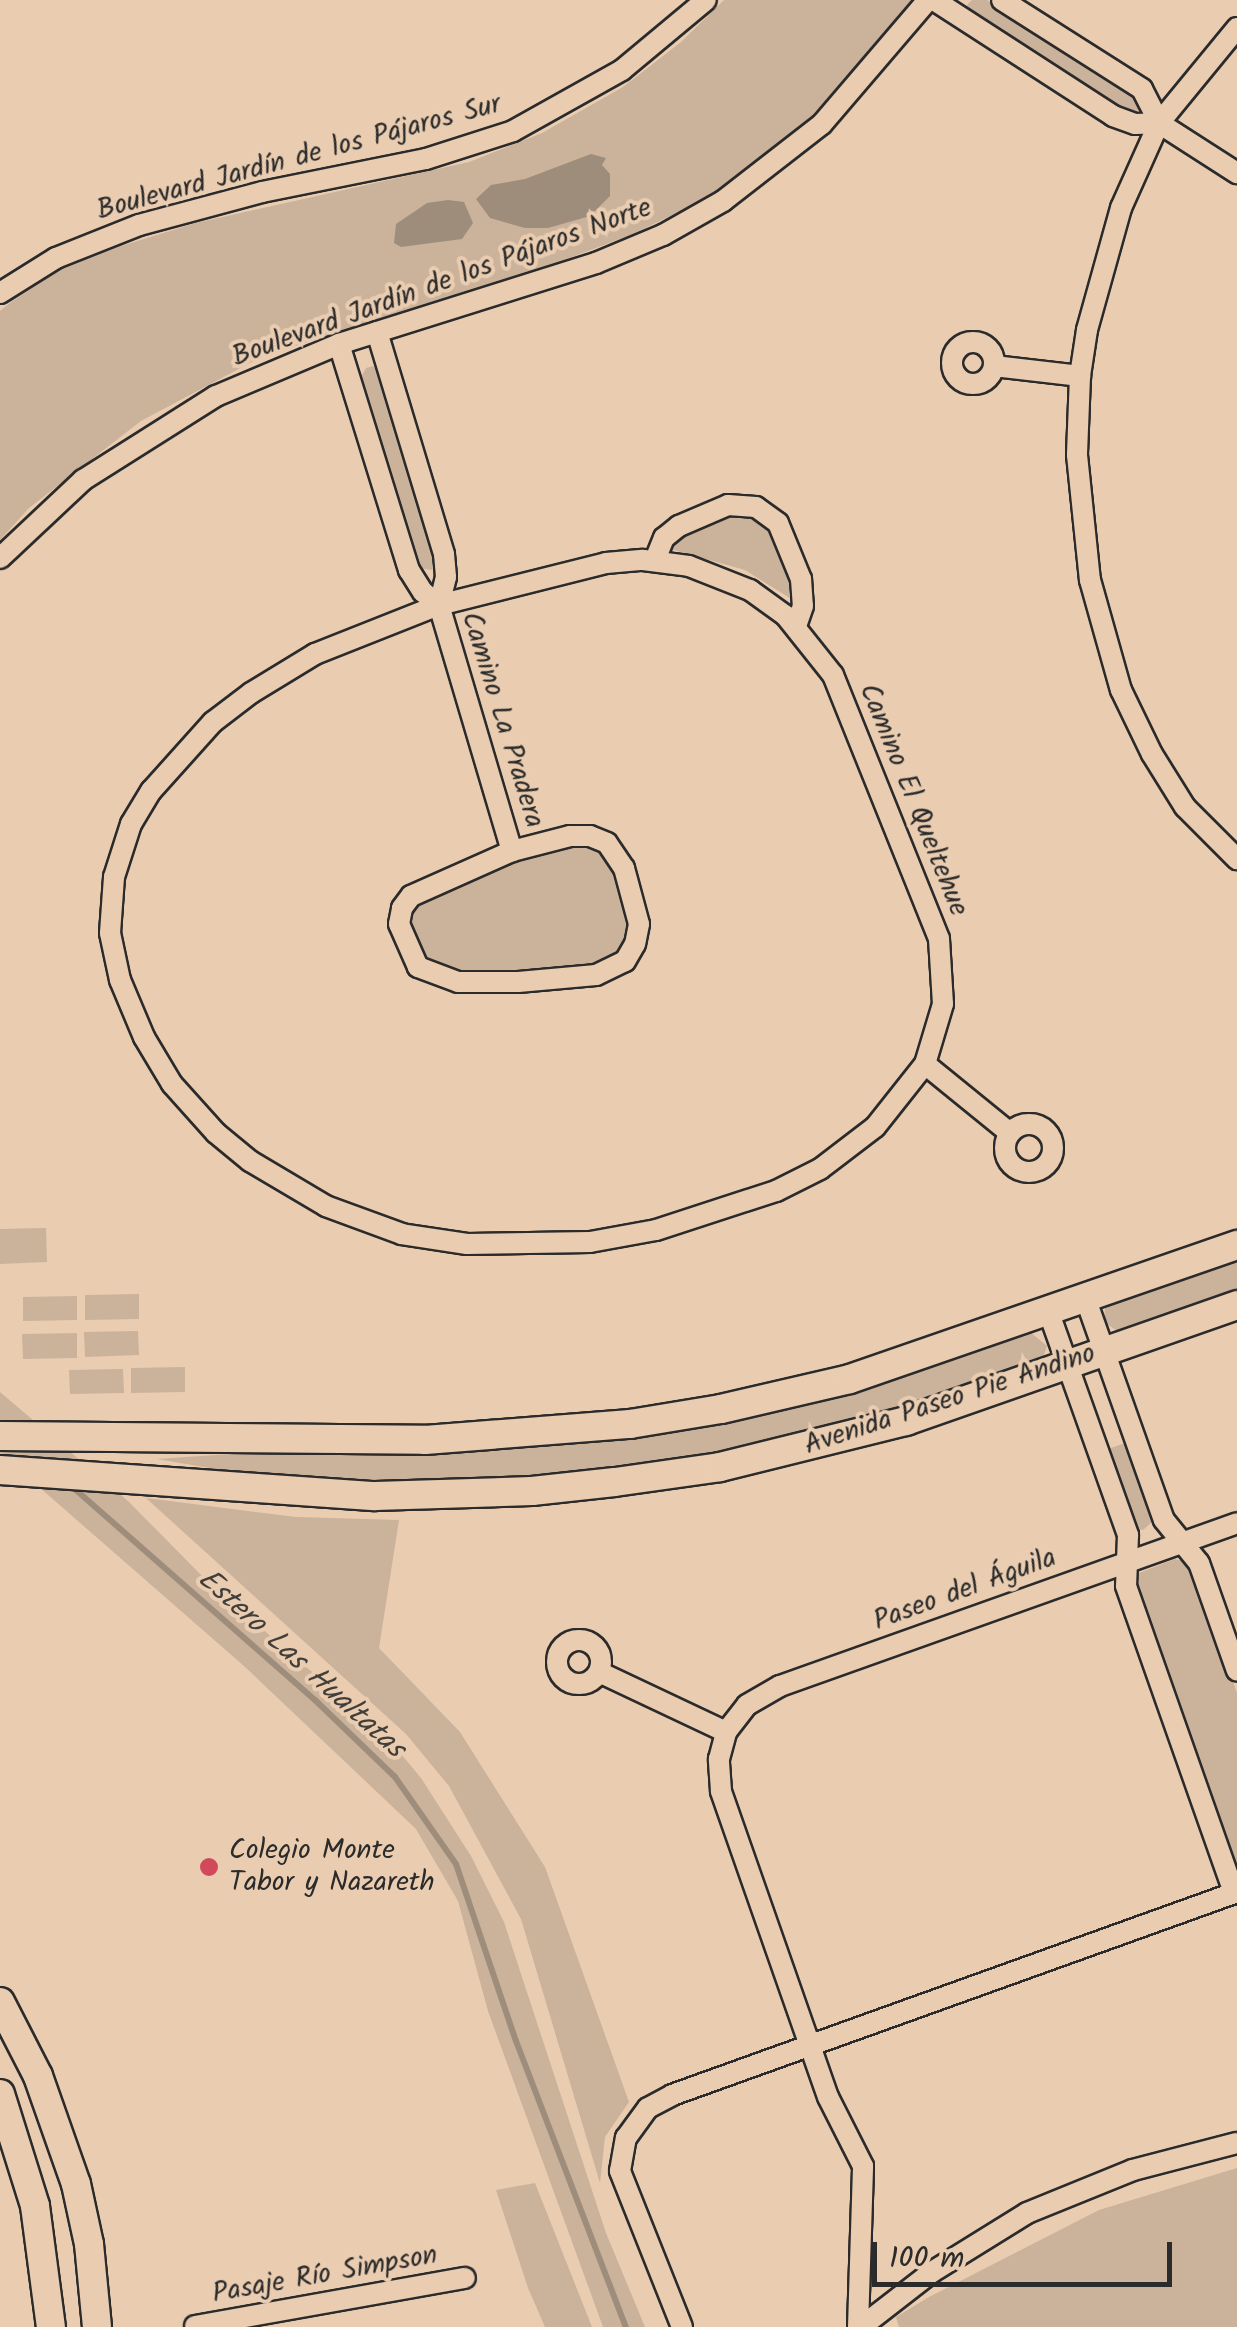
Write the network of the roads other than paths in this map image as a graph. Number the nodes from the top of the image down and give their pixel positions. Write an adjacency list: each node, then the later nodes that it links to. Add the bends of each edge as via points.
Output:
1 (706, 0): 7 (street, Boulevard Jardín de los Pájaros Sur, via 622,70 513,130 426,159 139,225 56,258)
2 (931, 0): 5 (street, via 1113,116 1135,124); 8 (street, Boulevard Jardín de los Pájaros Norte, via 822,124 723,202 596,263)
3 (1002, 0): 5 (street, via 1142,89)
4 (1237, 28): 5 (street)
5 (1159, 122): 6 (street); 11 (street, via 1108,244)
6 (1237, 173)
7 (0, 294)
8 (377, 332): 9 (street, Boulevard Jardín de los Pájaros Norte); 14 (street, Camino La Pradera, via 444,554)
9 (339, 344): 12 (street, Boulevard Jardín de los Pájaros Norte, via 256,376 163,425 83,480); 14 (street, Camino La Pradera, via 409,570)
10 (994, 366): 11 (street)
11 (1080, 376): 17 (street, via 1079,495 1108,654 1170,784 1202,828)
12 (0, 558)
13 (655, 560): 14 (street, Camino El Queltehue, via 606,564); 15 (street, Camino El Queltehue, via 738,584); 15 (street, via 678,526 728,505 765,511 782,531 801,579)
14 (439, 604): 16 (street, Camino La Pradera); 18 (street, Camino El Queltehue, via 332,646 241,700 182,753 131,824 111,899 115,964 160,1065 216,1133 275,1177 377,1228 467,1244 590,1242 669,1226 799,1180 875,1127)
15 (796, 626): 18 (street, Camino El Queltehue, via 843,695 939,938 942,1004)
16 (512, 851): 16 (street, via 406,901 399,924 418,967 458,982 518,982 596,975 625,960 639,915 624,868 607,843 577,835)
17 (1237, 859)
18 (925, 1064): 19 (street)
19 (1010, 1133)
20 (1237, 1246): 21 (main road, Avenida Paseo Pie Andino)
21 (1086, 1300): 23 (main road, Avenida Paseo Pie Andino); 24 (street)
22 (1237, 1305): 24 (main road, Avenida Paseo Pie Andino)
23 (1049, 1313): 25 (street); 26 (main road, Avenida Paseo Pie Andino, via 850,1379 630,1424 425,1440)
24 (1104, 1352): 25 (main road, Avenida Paseo Pie Andino); 29 (street, via 1164,1520)
25 (1067, 1364): 27 (main road, Avenida Paseo Pie Andino, via 830,1442 615,1482 374,1496); 30 (street, via 1128,1536)
26 (0, 1436)
27 (0, 1470)
28 (1237, 1522): 29 (street, Paseo del Águila)
29 (1182, 1542): 30 (street, Paseo del Águila); 31 (street, via 1199,1563)
30 (1128, 1562): 33 (street, Paseo del Águila, via 780,1686 747,1705); 34 (street, via 1126,1586)
31 (1237, 1671)
32 (599, 1672): 33 (street)
33 (726, 1732): 36 (street, via 721,1791)
34 (1236, 1892): 36 (street)
35 (0, 2002): 43 (main road, via 38,2076 76,2184 90,2244)
36 (809, 2046): 44 (street, via 659,2100 626,2138 622,2178); 45 (street, via 866,2179)
37 (0, 2094): 42 (main road, via 35,2206)
38 (1237, 2143): 45 (street, via 1133,2170 1027,2213)
39 (465, 2278): 40 (street, Pasaje Río Simpson)
40 (297, 2318): 41 (street, Pasaje Río Simpson)
41 (195, 2326)
42 (51, 2327)
43 (97, 2327)
44 (682, 2327)
45 (860, 2327)

